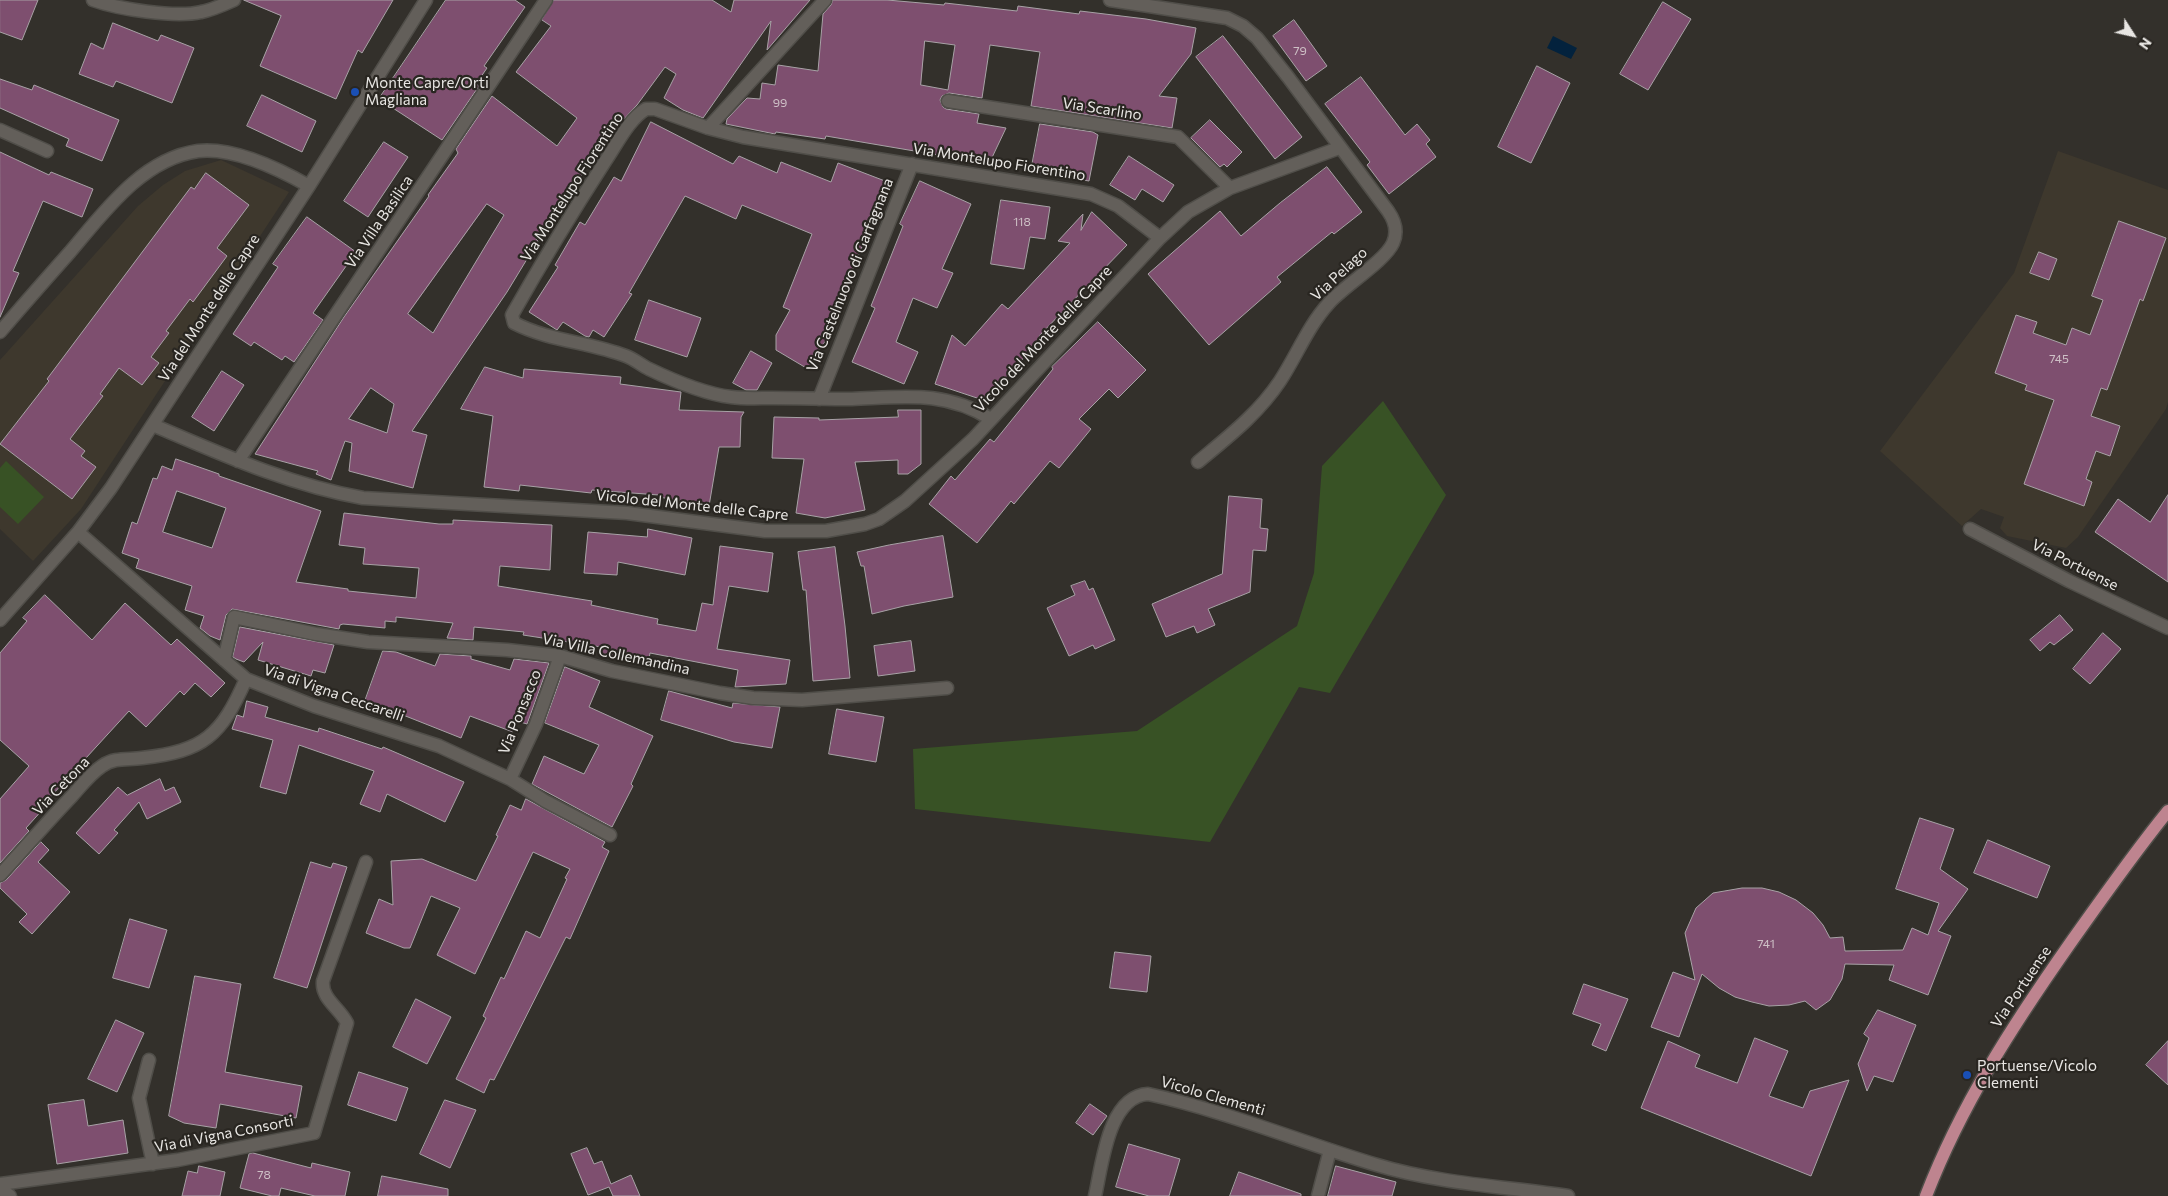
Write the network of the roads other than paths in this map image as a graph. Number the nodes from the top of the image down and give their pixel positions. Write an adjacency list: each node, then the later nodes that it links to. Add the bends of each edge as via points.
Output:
1 (93, 0): 2 (street, via 118,7 181,14 200,13)
2 (234, 0)
3 (426, 0): 14 (street, Via del Monte delle Capre)
4 (546, 0): 21 (street, Via Villa Basilica)
5 (825, 0): 9 (street)
6 (1110, 0): 7 (street)
7 (1161, 3): 11 (street, via 1227,18 1250,32 1288,76)
8 (948, 101): 15 (street, Via Scarlino, via 1178,137)
9 (708, 128): 13 (street, Via Montelupo Fiorentino, via 743,137); 18 (street, Via Montelupo Fiorentino, via 655,109 642,111 560,231 512,319 532,332 629,357 666,376 719,395)
10 (0, 130): 12 (street)
11 (1339, 148): 15 (street, Vicolo del Monte delle Capre); 22 (street, Via Pelago, via 1392,216 1396,228 1394,242 1327,305 1270,395 1243,424)
12 (46, 151)
13 (912, 164): 16 (street, Via Montelupo Fiorentino, via 1090,194 1118,206); 18 (street, Via Castelnuovo di Garfagnana)
14 (309, 186): 17 (street, via 280,171 220,151 198,151 174,158 142,176 116,200); 20 (street, Via del Monte delle Capre)
15 (1230, 188): 16 (street, Vicolo del Monte delle Capre, via 1188,212)
16 (1160, 238): 19 (street, Vicolo del Monte delle Capre)
17 (0, 332)
18 (819, 399): 19 (street, Via Montelupo Fiorentino, via 938,398 962,404)
19 (991, 419): 21 (street, Vicolo del Monte delle Capre, via 893,510 865,524 826,531 765,531 627,513 363,498 303,484)
20 (153, 425): 21 (street, Vicolo del Monte delle Capre); 24 (street, Via del Monte delle Capre)
21 (238, 461)
22 (1198, 462)
23 (1970, 528): 26 (street, Via Portuense, via 2069,581)
24 (78, 532): 25 (street, Via del Monte delle Capre); 28 (street, Via di Vigna Ceccarelli)
25 (0, 620)
26 (2168, 628)
27 (560, 656): 28 (street, Via Villa Collemandina, via 368,642 234,617); 30 (street, Via Villa Collemandina, via 612,671 762,699 802,700); 31 (street, Via Ponsacco, via 536,724)
28 (224, 660): 29 (street, Via di Vigna Ceccarelli)
29 (246, 679): 31 (street, Via di Vigna Ceccarelli, via 314,706 439,746); 35 (street, Via Cetona, via 234,706 210,738 188,749 164,755 119,758 102,766)
30 (947, 688)
31 (510, 779): 33 (street, Via di Vigna Ceccarelli)
32 (2168, 811): 44 (main road, Via Portuense, via 2101,899 2004,1040 1955,1128)
33 (610, 835)
34 (366, 862): 38 (street, Via di Vigna Consorti, via 323,981 322,988 347,1023 314,1133)
35 (0, 875)
36 (149, 1060): 38 (street, via 138,1098)
37 (1330, 1150): 41 (street, Vicolo Clementi, via 1221,1113 1144,1094 1129,1101 1114,1120); 42 (street); 43 (street, Vicolo Clementi, via 1418,1175)
38 (153, 1164): 39 (street, Via di Vigna Consorti)
39 (0, 1186): 40 (street)
40 (10, 1196)
41 (1094, 1196)
42 (1318, 1196)
43 (1568, 1196)
44 (1926, 1196)

